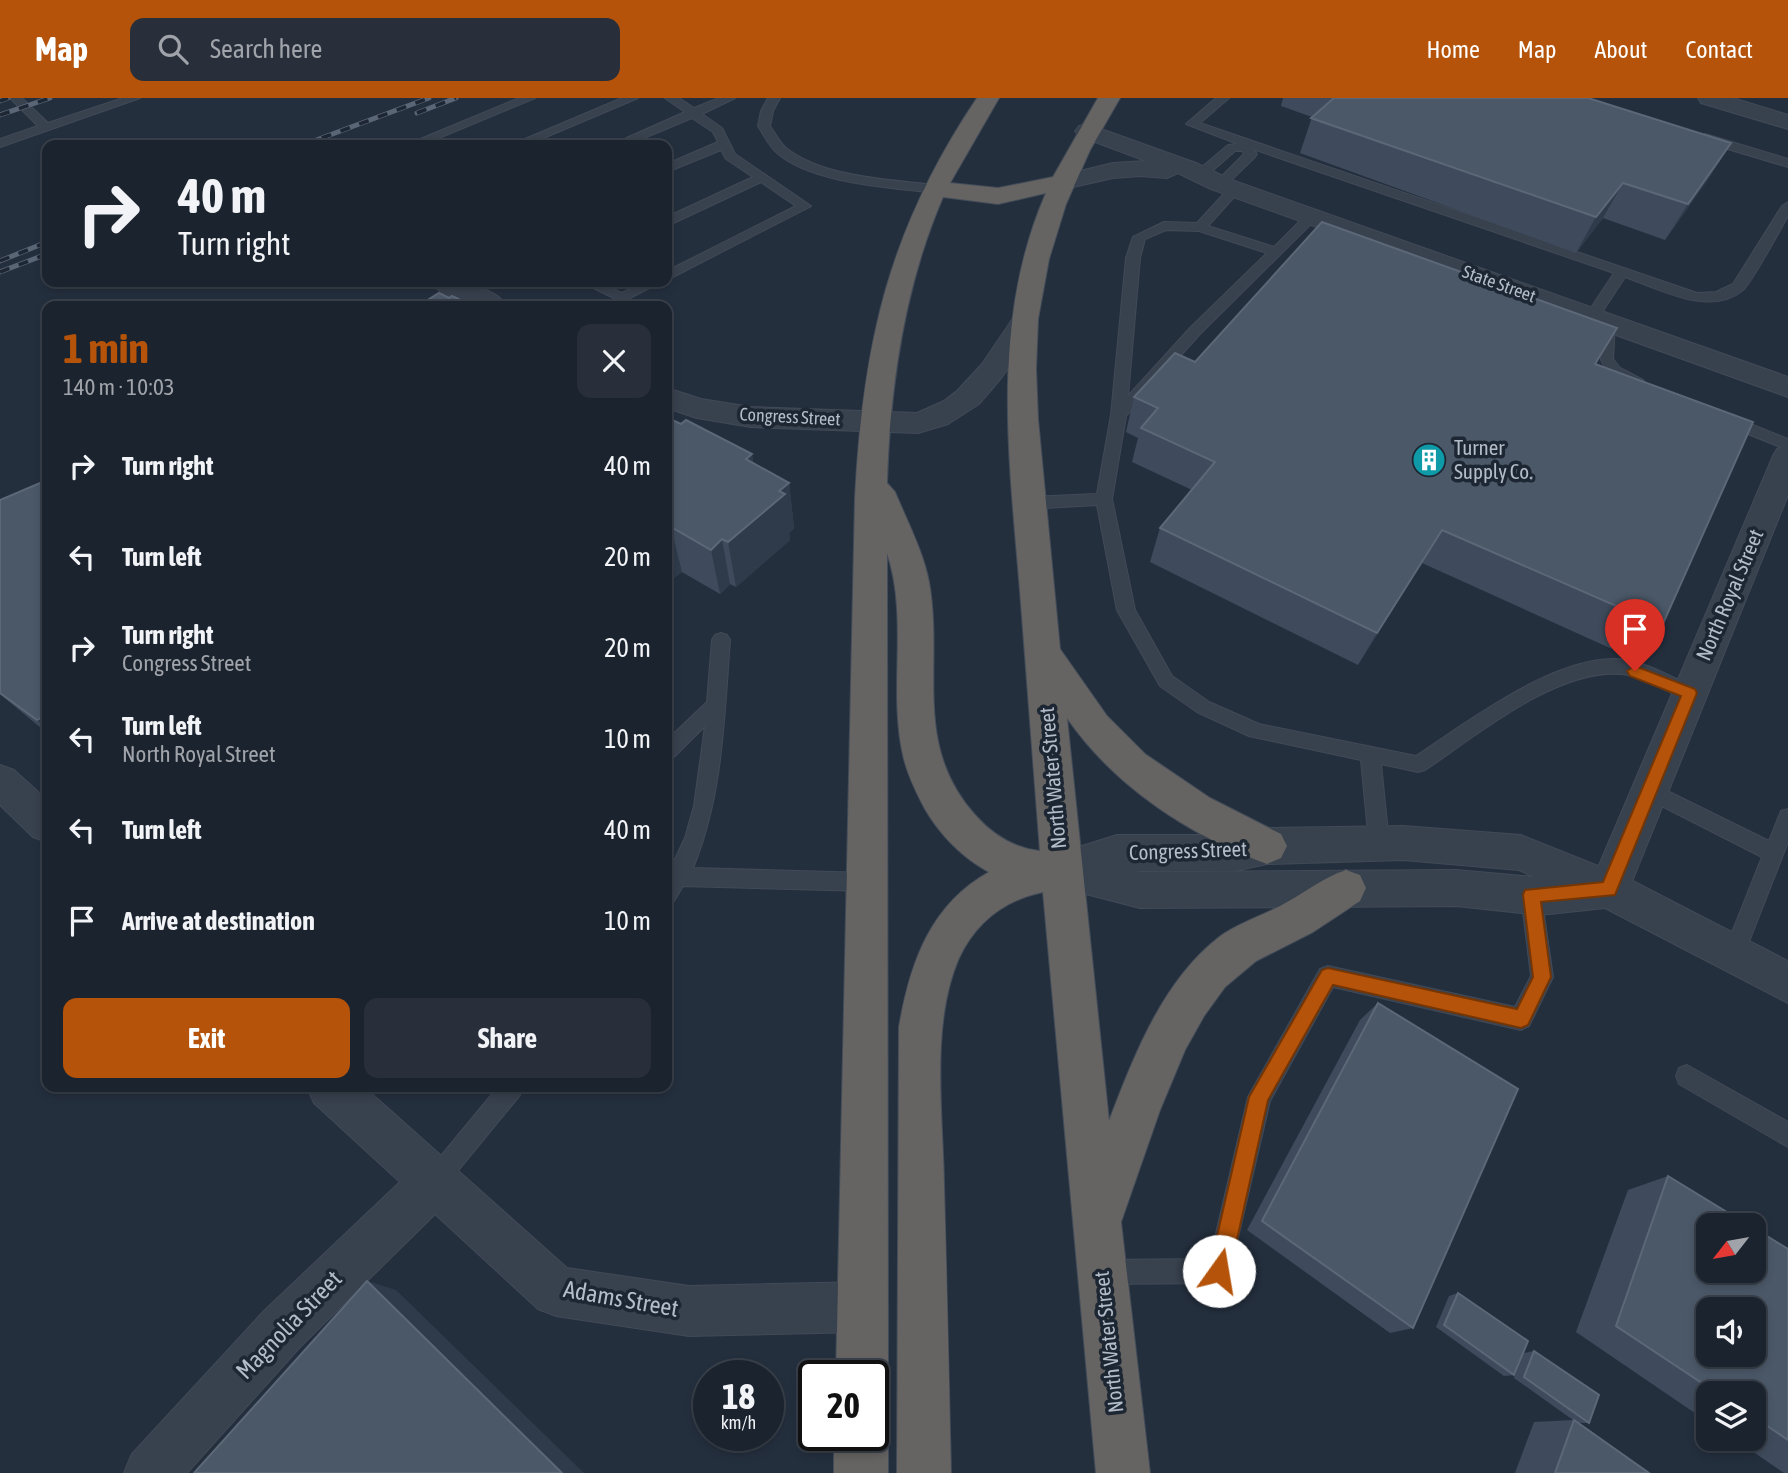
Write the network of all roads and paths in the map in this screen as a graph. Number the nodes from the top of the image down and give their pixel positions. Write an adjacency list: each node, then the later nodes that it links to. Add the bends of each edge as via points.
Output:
1 (16, 98): 15 (lane)
2 (134, 98): 15 (lane)
3 (529, 98): 17 (lane)
4 (632, 98): 18 (lane)
5 (671, 98): 12 (lane)
6 (729, 98): 12 (lane)
7 (774, 98): 25 (lane, via 764,126 779,149)
8 (988, 98): 28 (highway)
9 (1109, 98): 13 (highway, North Water Street)
10 (1223, 98): 22 (lane, via 1192,124)
11 (1709, 98): 14 (street)
12 (693, 113): 19 (lane); 21 (lane, via 718,130)
13 (1086, 114): 26 (street, State Street); 27 (highway, North Water Street)
14 (1788, 122)
15 (46, 128): 20 (lane)
16 (1695, 134): 23 (lane)
17 (424, 140)
18 (529, 140)
19 (629, 140)
20 (0, 144)
21 (724, 144): 24 (lane); 25 (lane, via 730,156)
22 (1247, 145): 26 (lane, via 1232,148); 26 (lane, via 1251,154); 34 (lane)
23 (1788, 163)
24 (672, 166)
25 (771, 167): 28 (lane); 31 (lane); 35 (lane, via 806,206)
26 (1216, 182): 27 (street, State Street, via 1143,167); 30 (street, State Street); 32 (lane)
27 (1060, 183): 28 (highway, via 1009,195); 41 (highway, North Water Street, via 1031,272)
28 (935, 189): 47 (highway, via 918,226 892,316)
29 (1788, 206): 34 (lane, via 1738,287 1719,296 1696,297)
30 (1312, 216): 33 (lane); 40 (street, State Street)
31 (672, 219)
32 (1200, 227): 33 (lane); 45 (lane, via 1164,226 1139,237 1133,258)
33 (1276, 252): 45 (lane, via 1195,331)
34 (1622, 271): 40 (lane)
35 (672, 273)
36 (454, 287): 39 (street)
37 (599, 287): 38 (lane, via 622,298)
38 (644, 287)
39 (479, 301)
40 (1600, 320): 42 (street, State Street); 43 (lane, via 1606,359 1615,371)
41 (1024, 323): 47 (street, Congress Street, via 981,385 962,404 918,423); 51 (highway, North Water Street, via 1021,392)
42 (1788, 387)
43 (1657, 391)
44 (672, 399): 47 (street, Congress Street, via 751,418)
45 (1119, 415): 50 (lane)
46 (1718, 416): 48 (lane)
47 (874, 422): 49 (highway)
48 (1788, 455): 54 (street, North Royal Street)
49 (872, 472): 65 (highway, via 911,578 918,746 926,776 958,824 990,852 1017,866); 67 (highway)
50 (1104, 499): 51 (lane); 57 (lane, via 1126,610 1167,681 1203,707 1256,731)
51 (1028, 503): 53 (highway, North Water Street)
52 (721, 640): 55 (lane)
53 (1043, 653): 63 (highway, via 1094,727 1141,774 1206,817); 65 (highway, North Water Street)
54 (1689, 693): 57 (lane, via 1624,667 1590,667 1552,680 1418,764); 59 (street, North Royal Street)
55 (715, 706): 56 (lane); 66 (lane, via 707,797)
56 (672, 746)
57 (1370, 754): 62 (lane)
58 (0, 781): 61 (street)
59 (1649, 790): 64 (lane); 70 (street, North Royal Street)
60 (1788, 817): 64 (lane)
61 (42, 820)
62 (1379, 843): 63 (street, Congress Street); 70 (street, Congress Street, via 1521,853)
63 (1267, 846): 65 (street, Congress Street, via 1234,853 1117,853)
64 (1773, 853): 72 (lane)
65 (1061, 870): 69 (street, Congress Street, via 1140,890); 79 (highway, North Water Street); 86 (highway, via 1005,884 979,901 953,930 924,999 919,1051)
66 (680, 877): 67 (lane); 68 (lane)
67 (868, 882): 81 (highway)
68 (672, 887)
69 (1346, 888): 71 (street, Congress Street, via 1456,888); 79 (highway, via 1233,951 1201,984 1176,1021 1145,1089)
70 (1609, 889): 71 (street, Congress Street); 72 (street, Congress Street)
71 (1531, 895): 80 (lane, via 1542,977 1521,1019 1328,976 1259,1097 1219,1271)
72 (1734, 955): 73 (street, Congress Street)
73 (1788, 983)
74 (1686, 1076): 77 (lane)
75 (335, 1092): 78 (street, Adams Street)
76 (509, 1092): 78 (lane)
77 (1788, 1135)
78 (434, 1182): 81 (street, Adams Street, via 556,1291 689,1311); 84 (street, Magnolia Street, via 282,1329)
79 (1096, 1226): 80 (highway, North Water Street)
80 (1102, 1272): 87 (highway, North Water Street)
81 (862, 1307): 82 (highway)
82 (862, 1360)
83 (861, 1451): 85 (highway)
84 (151, 1473)
85 (861, 1473)
86 (924, 1473)
87 (1123, 1473)

